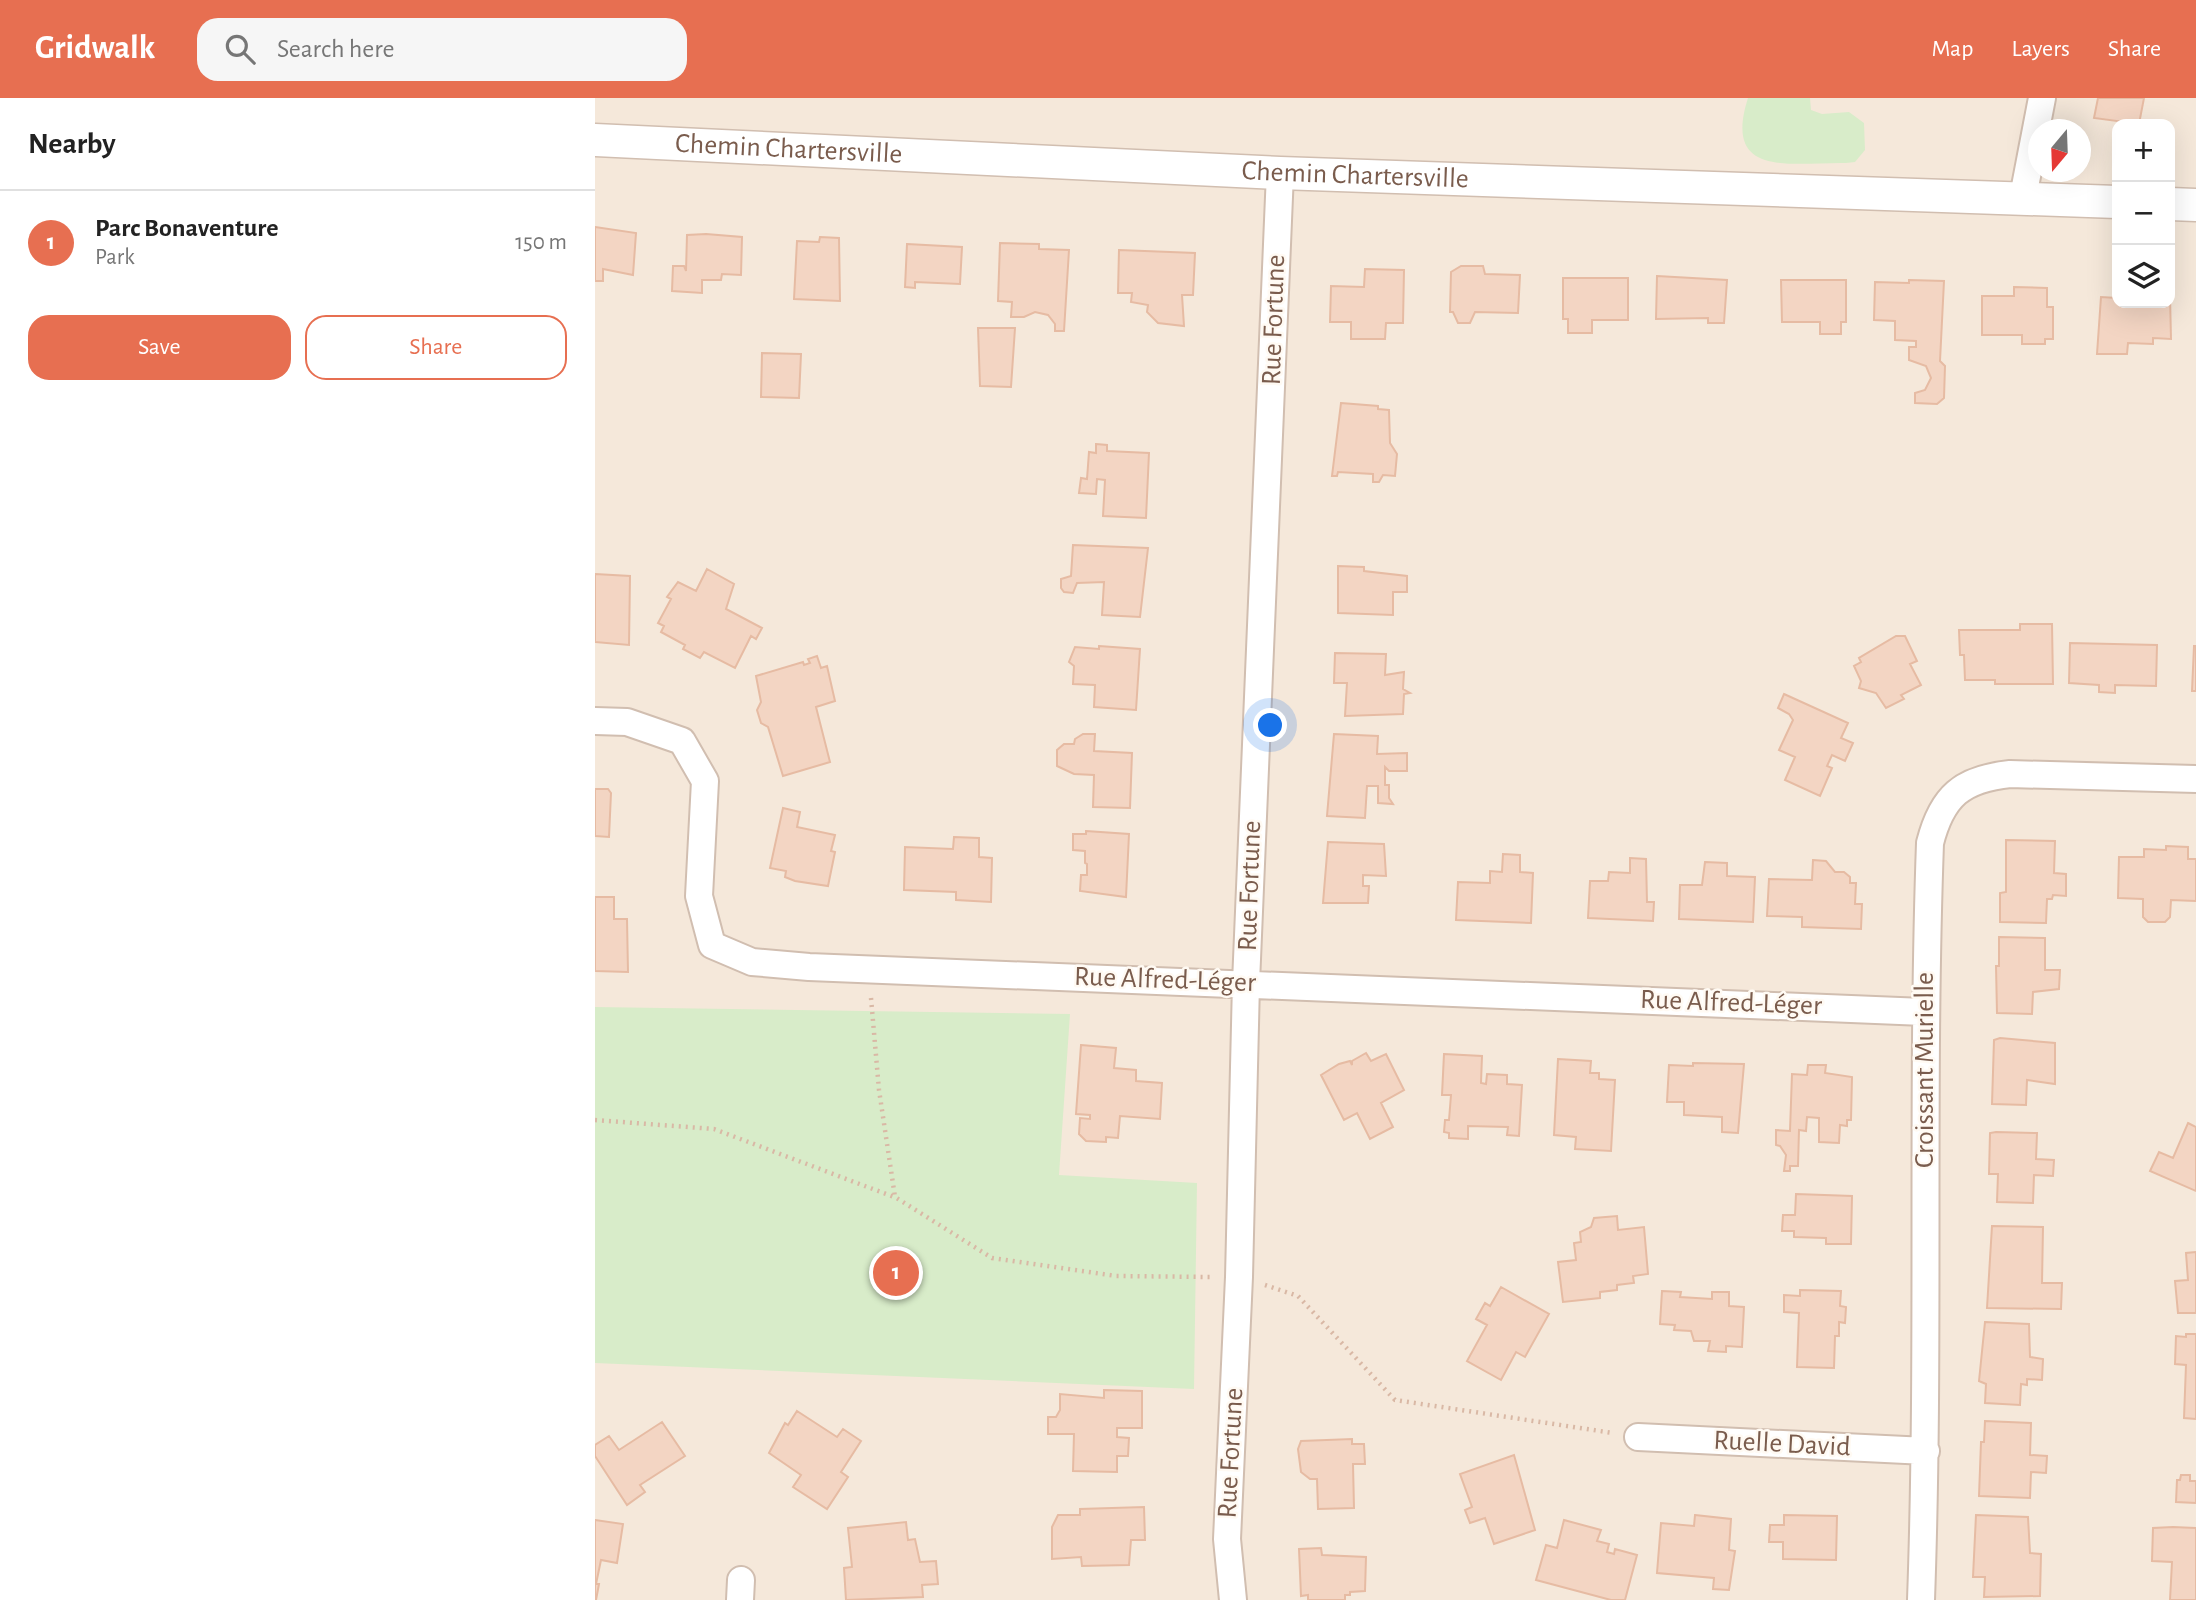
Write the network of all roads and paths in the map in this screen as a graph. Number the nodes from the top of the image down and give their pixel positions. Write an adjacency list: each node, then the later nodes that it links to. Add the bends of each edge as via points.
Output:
1 (2042, 98): 4 (street)
2 (595, 140): 3 (street, Chemin Chartersville)
3 (1280, 173): 4 (street, Chemin Chartersville); 11 (street, Rue Fortune)
4 (2023, 197): 5 (street, Chemin Chartersville)
5 (2112, 201)
6 (2175, 204): 7 (street)
7 (2196, 205)
8 (595, 722): 10 (street, Rue Alfred-Léger, via 627,722 683,741 705,781 699,896 712,945 752,962)
9 (2196, 779): 12 (street, Croissant Murielle, via 2010,774 1983,777 1953,795 1930,843)
10 (869, 969): 11 (street, Rue Alfred-Léger); 14 (path, via 879,1090)
11 (1246, 983): 12 (street, Rue Alfred-Léger); 15 (street, Rue Fortune)
12 (1924, 1012): 17 (street, Croissant Murielle)
13 (595, 1120): 14 (path, via 714,1129)
14 (895, 1197): 15 (path, via 992,1258 1116,1276)
15 (1239, 1277): 16 (path, via 1298,1296 1395,1401); 18 (street, Rue Fortune, via 1227,1539)
16 (1638, 1437): 17 (street, Ruelle David)
17 (1926, 1451): 19 (street, Croissant Murielle)
18 (1233, 1600)
19 (1921, 1600)

